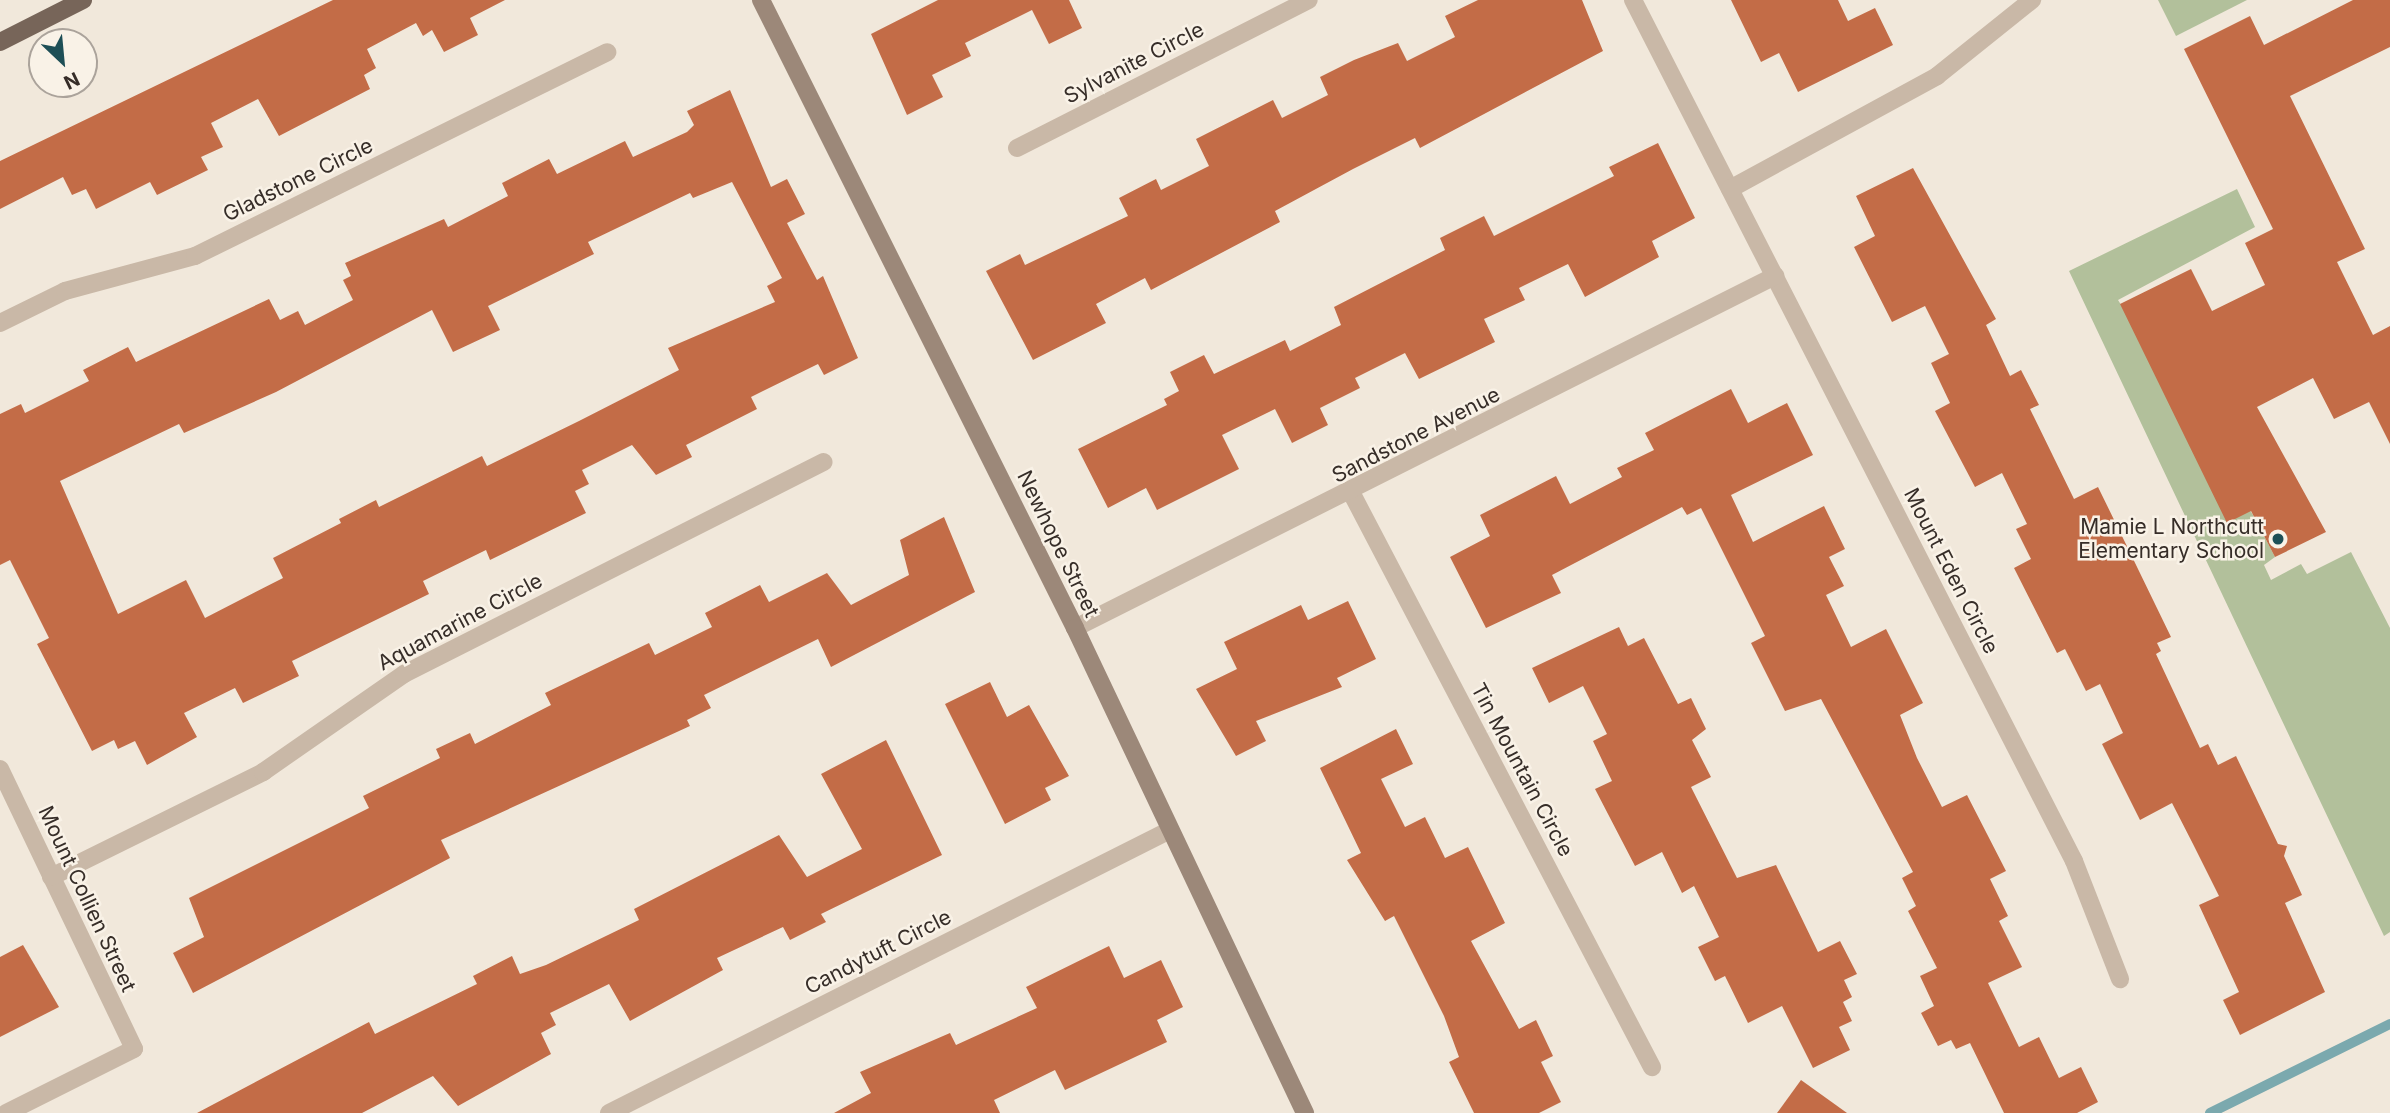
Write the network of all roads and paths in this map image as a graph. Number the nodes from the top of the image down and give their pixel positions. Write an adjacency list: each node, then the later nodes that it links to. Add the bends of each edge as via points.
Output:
1 (83, 0): 6 (main road)
2 (761, 0): 14 (street, Newhope Street)
3 (1309, 0): 8 (street, Sylvanite Circle)
4 (1633, 0): 9 (street, Mount Eden Circle)
5 (2032, 0): 9 (street, via 1937,76)
6 (0, 42)
7 (607, 52): 11 (street, Gladstone Circle, via 195,256 65,291)
8 (1017, 148)
9 (1730, 189): 10 (street, Mount Eden Circle)
10 (1775, 276): 13 (street, Sandstone Avenue); 18 (street, Mount Eden Circle, via 2074,861)
11 (0, 323)
12 (824, 462): 17 (street, Aquamarine Circle, via 404,674 263,772)
13 (1352, 494): 14 (street, Sandstone Avenue); 19 (street, Tin Mountain Circle)
14 (1075, 628): 16 (street, Newhope Street)
15 (0, 769): 17 (street, Mount Collien Street)
16 (1167, 832): 21 (street, Candytuft Circle); 22 (street, Newhope Street)
17 (51, 877): 20 (street, Mount Collien Street, via 134,1049)
18 (2120, 979)
19 (1652, 1067)
20 (6, 1113)
21 (609, 1113)
22 (1305, 1113)

